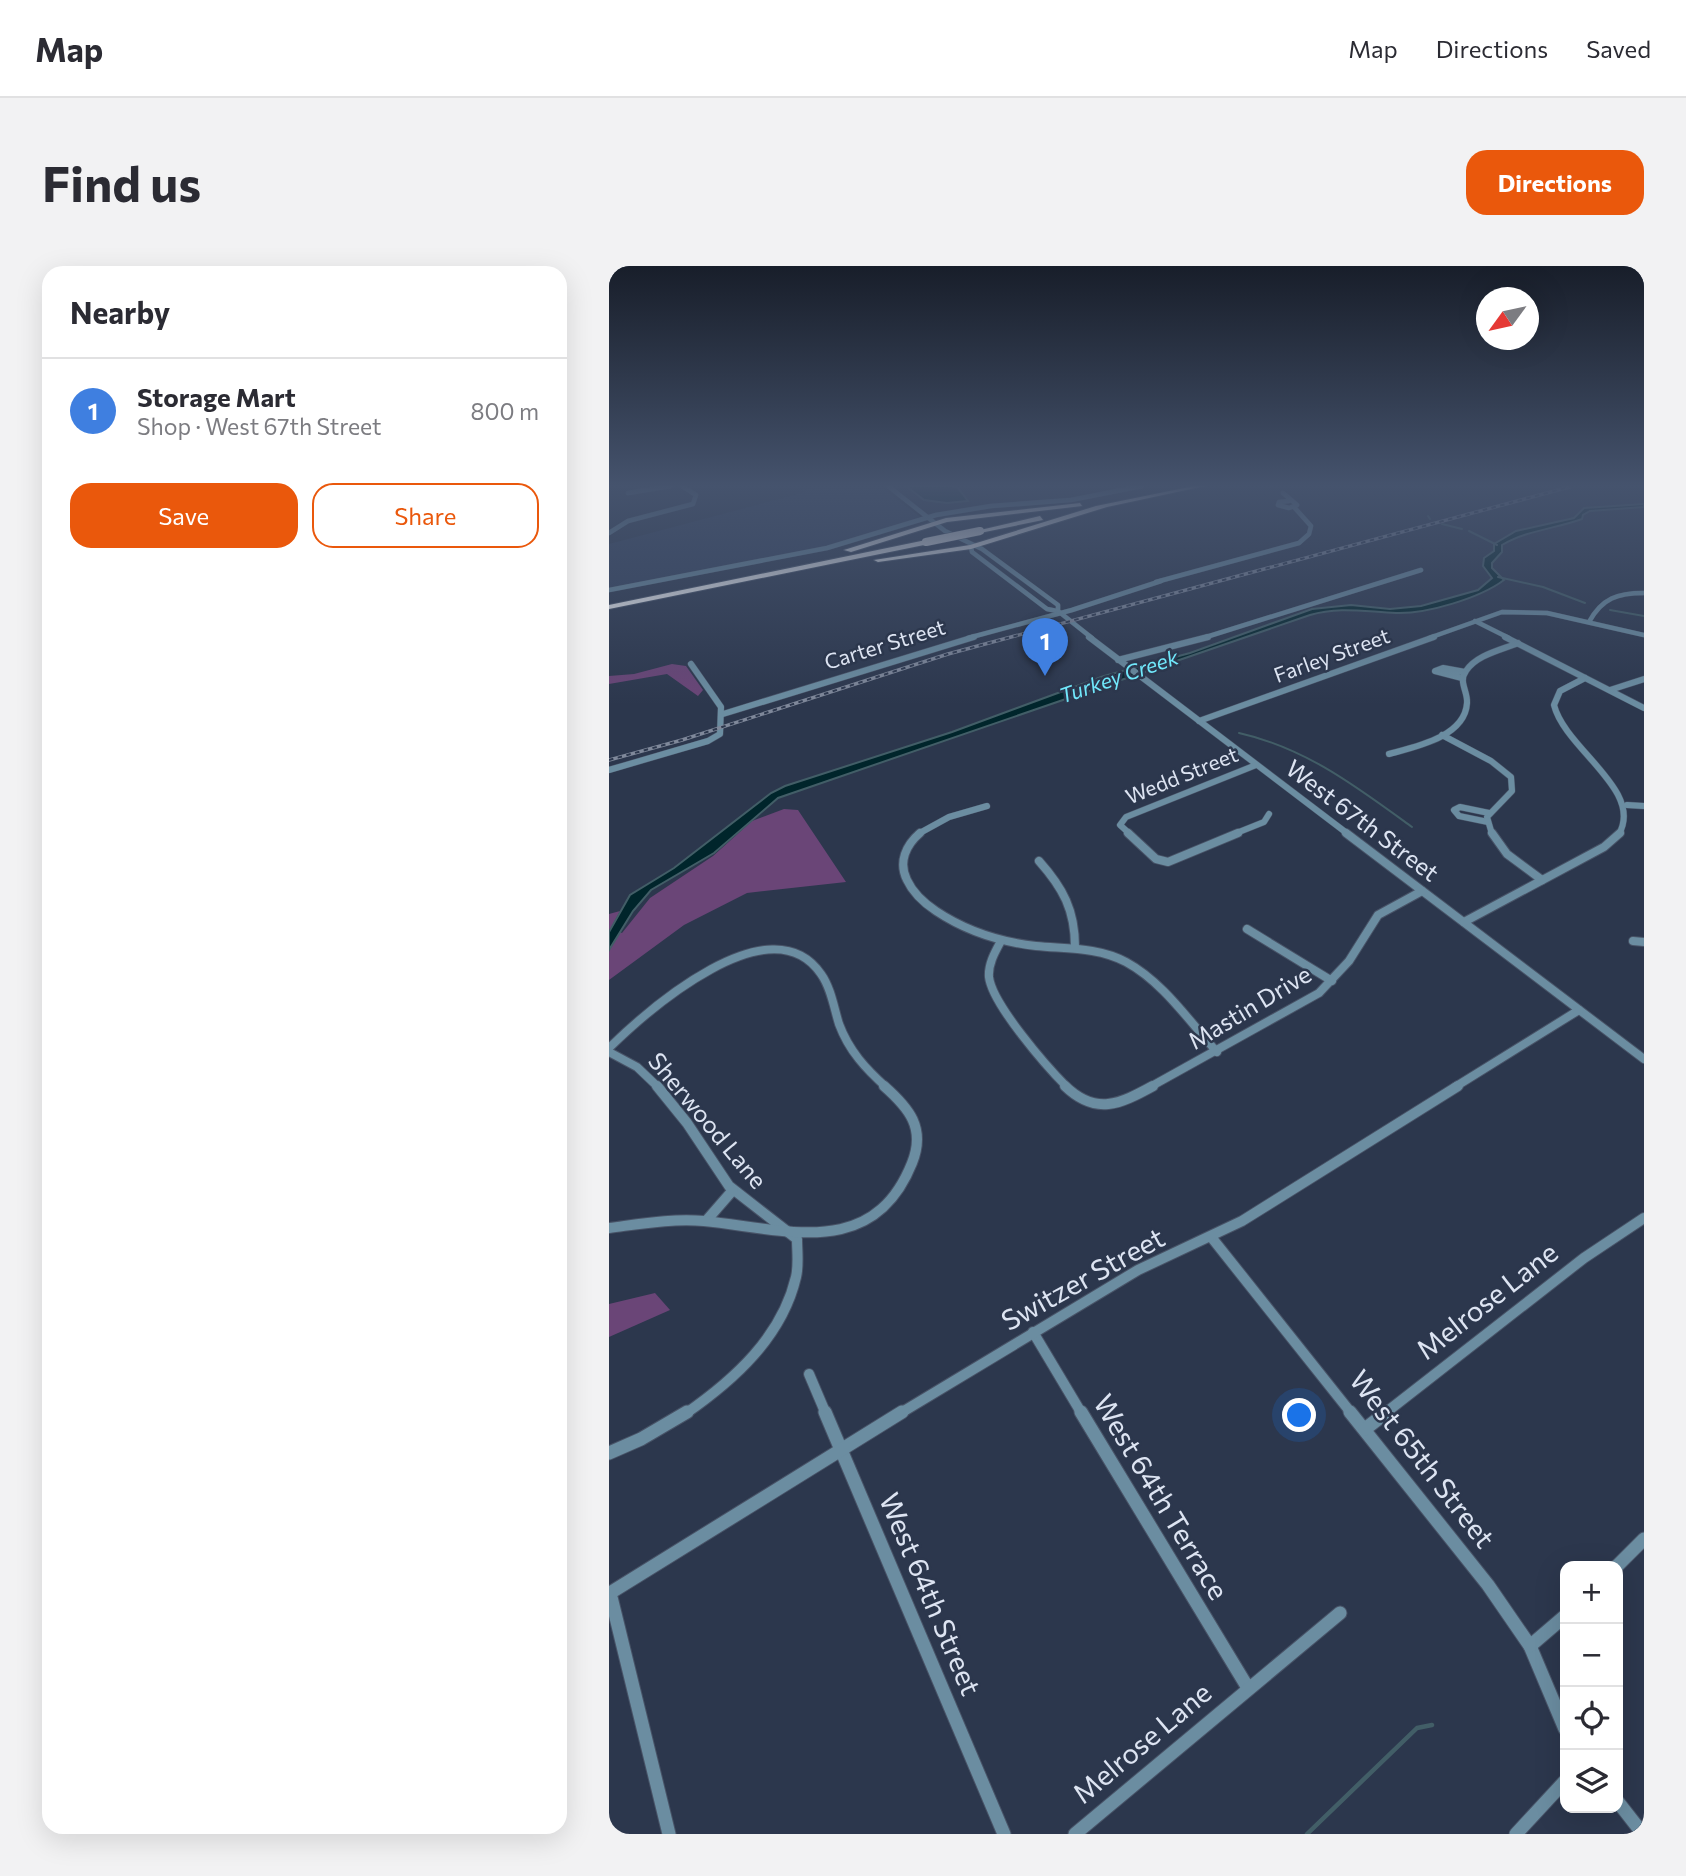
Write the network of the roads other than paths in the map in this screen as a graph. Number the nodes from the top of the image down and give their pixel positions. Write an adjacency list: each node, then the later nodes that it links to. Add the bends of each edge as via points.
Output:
1 (769, 559): 12 (street)
2 (813, 559): 14 (highway)
3 (836, 559): 9 (highway)
4 (870, 559): 9 (highway)
5 (982, 559): 10 (street, West 67th Street)
6 (996, 559): 8 (street, West 67th Street)
7 (1243, 559): 16 (street, Carter Street)
8 (1007, 567): 10 (street); 16 (street, West 67th Street, via 1058,605)
9 (797, 568): 15 (highway)
10 (996, 570): 16 (street, West 67th Street, via 1047,609)
11 (1421, 570): 21 (street)
12 (609, 590)
13 (1644, 593): 18 (street, via 1609,596)
14 (609, 600)
15 (609, 607)
16 (1058, 611): 21 (street, West 67th Street); 27 (street, Carter Street)
17 (1475, 621): 18 (street, Farley Street, via 1502,612 1527,611); 20 (street); 28 (street, Farley Street)
18 (1589, 622): 19 (street, Farley Street)
19 (1644, 635)
20 (1518, 643): 23 (street); 29 (street, via 1477,661 1464,675 1467,703 1460,720)
21 (1118, 660): 28 (street, West 67th Street)
22 (691, 664): 27 (street)
23 (1585, 678): 25 (street); 33 (street, via 1555,695 1554,709 1570,738 1612,779)
24 (1644, 679): 25 (street)
25 (1610, 690): 26 (street)
26 (1644, 708)
27 (723, 713): 32 (street, via 720,734 708,741)
28 (1199, 721): 31 (street, West 67th Street)
29 (1442, 735): 30 (street); 36 (street, via 1511,777 1512,791)
30 (1389, 754)
31 (1256, 765): 37 (street, Wedd Street, via 1122,820 1120,825 1156,859 1168,862 1263,822); 41 (street, West 67th Street)
32 (609, 770)
33 (1627, 804): 35 (street); 40 (street, via 1627,824 1615,840)
34 (987, 806): 44 (street, via 926,829 909,846 903,870 915,893 940,913)
35 (1644, 806)
36 (1489, 813): 38 (street); 38 (street, via 1460,807 1454,810 1459,816)
37 (1269, 814)
38 (1488, 822): 40 (street, via 1500,848)
39 (1039, 861): 47 (street, via 1072,905)
40 (1542, 880): 42 (street)
41 (1422, 891): 42 (street, West 67th Street); 48 (street, Mastin Drive, via 1378,915)
42 (1464, 922): 49 (street, West 67th Street)
43 (1247, 929): 48 (street)
44 (1001, 941): 47 (street); 51 (street, Mastin Drive, via 992,958 990,980 1005,1009 1070,1093 1093,1104 1129,1099)
45 (1633, 941): 46 (street)
46 (1644, 942)
47 (1075, 947): 51 (street, via 1109,954 1141,972)
48 (1332, 981): 51 (street, Mastin Drive, via 1304,1003)
49 (1579, 1010): 52 (street, West 67th Street); 58 (street, Switzer Street)
50 (609, 1050): 53 (street, Sherwood Lane, via 631,1062 661,1091); 57 (street, via 662,1002 735,955 789,952 816,967 851,1051 915,1119 919,1144 896,1197 869,1222 837,1233)
51 (1217, 1052)
52 (1644, 1059)
53 (733, 1190): 55 (street); 57 (street, Sherwood Lane)
54 (1644, 1219): 61 (street, Melrose Lane, via 1584,1258)
55 (706, 1221): 56 (street); 57 (street)
56 (609, 1228)
57 (789, 1232): 63 (street, via 797,1239 796,1284 759,1350 702,1402)
58 (1212, 1238): 59 (street, Switzer Street, via 1138,1270); 61 (street, West 65th Street)
59 (1033, 1332): 62 (street, Switzer Street); 70 (street, West 64th Terrace)
60 (809, 1374): 62 (street, West 64th Street)
61 (1366, 1429): 69 (street, West 65th Street)
62 (841, 1450): 66 (street, Switzer Street); 75 (street, West 64th Street)
63 (609, 1453)
64 (1644, 1539): 65 (street)
65 (1622, 1561)
66 (610, 1593): 74 (street)
67 (1340, 1613): 70 (street, Melrose Lane)
68 (1560, 1620): 69 (street)
69 (1530, 1646): 71 (street, West 65th Street)
70 (1248, 1688): 76 (street, Melrose Lane)
71 (1560, 1717)
72 (1560, 1786): 77 (street)
73 (1623, 1808): 78 (street)
74 (669, 1834)
75 (1003, 1834)
76 (1075, 1834)
77 (1516, 1834)
78 (1643, 1834)

